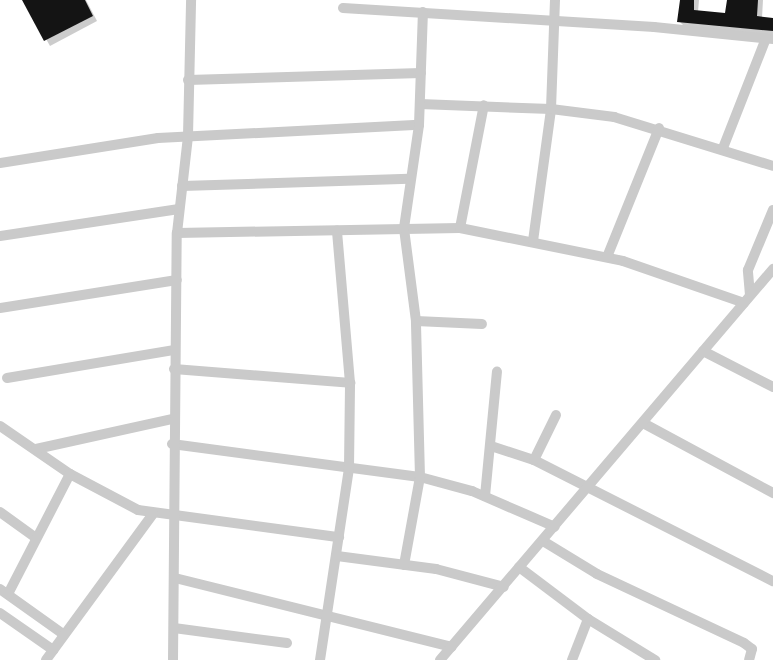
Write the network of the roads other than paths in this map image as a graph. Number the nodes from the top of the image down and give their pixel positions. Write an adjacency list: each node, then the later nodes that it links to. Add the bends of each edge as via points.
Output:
1 (191, 0): 8 (street)
2 (555, 0): 5 (street)
3 (343, 8): 4 (street)
4 (423, 12): 5 (street); 7 (street)
5 (555, 22): 6 (street); 11 (street)
6 (770, 39): 15 (street)
7 (420, 73): 8 (street); 9 (street)
8 (189, 80): 14 (street)
9 (420, 104): 10 (street); 12 (street)
10 (484, 105): 11 (street); 23 (street)
11 (551, 109): 13 (street, via 614,117); 27 (street)
12 (419, 124): 14 (street); 18 (street)
13 (659, 128): 15 (street); 28 (street)
14 (188, 136): 16 (street); 19 (street)
15 (723, 148): 17 (street)
16 (0, 163)
17 (773, 166)
18 (410, 179): 19 (street); 22 (street)
19 (182, 186): 20 (street)
20 (180, 209): 25 (street); 26 (street)
21 (773, 210): 31 (street, via 748,270)
22 (404, 228): 23 (street); 24 (street); 33 (street)
23 (460, 228): 27 (street)
24 (337, 231): 25 (street); 40 (street)
25 (177, 233): 30 (street)
26 (0, 237)
27 (533, 241): 28 (street)
28 (607, 257): 31 (street)
29 (773, 269): 31 (street)
30 (177, 279): 32 (street); 35 (street)
31 (747, 299): 36 (street)
32 (0, 308)
33 (416, 321): 34 (street); 52 (street)
34 (482, 324)
35 (175, 350): 37 (street); 39 (street)
36 (703, 351): 41 (street); 44 (street)
37 (174, 369): 40 (street); 43 (street)
38 (497, 372): 47 (street)
39 (7, 378)
40 (350, 382): 50 (street)
41 (773, 387)
42 (556, 415): 49 (street)
43 (173, 419): 46 (street); 48 (street)
44 (643, 423): 53 (street); 54 (street)
45 (0, 426): 48 (street)
46 (172, 444): 50 (street); 58 (street)
47 (491, 446): 49 (street); 55 (street)
48 (36, 448): 51 (street)
49 (534, 460): 53 (street)
50 (349, 468): 52 (street); 60 (street)
51 (70, 474): 57 (street, via 128,506); 61 (street)
52 (420, 477): 55 (street); 64 (street)
53 (587, 489): 59 (street); 67 (street)
54 (773, 493)
55 (485, 496): 59 (street)
56 (0, 512): 61 (street)
57 (153, 514): 58 (street); 75 (street)
58 (174, 514): 60 (street); 66 (street)
59 (555, 527): 62 (street)
60 (339, 537): 63 (street)
61 (36, 538): 69 (street)
62 (543, 541): 65 (street); 86 (street, via 597,574 744,643 752,649)
63 (338, 556): 64 (street); 71 (street)
64 (404, 565): 68 (street)
65 (519, 567): 68 (street); 72 (street)
66 (175, 578): 71 (street); 74 (street)
67 (773, 581)
68 (504, 587): 78 (street)
69 (4, 592): 73 (street)
70 (0, 613): 76 (street)
71 (328, 614): 78 (street); 82 (street)
72 (588, 619): 84 (street); 85 (street)
73 (44, 620): 75 (street); 76 (street)
74 (174, 628): 77 (street); 81 (street)
75 (63, 634): 79 (street)
76 (32, 636): 79 (street)
77 (287, 643)
78 (452, 646): 83 (street)
79 (53, 650): 80 (street)
80 (46, 660)
81 (173, 660)
82 (320, 660)
83 (440, 660)
84 (572, 660)
85 (655, 660)
86 (749, 660)

